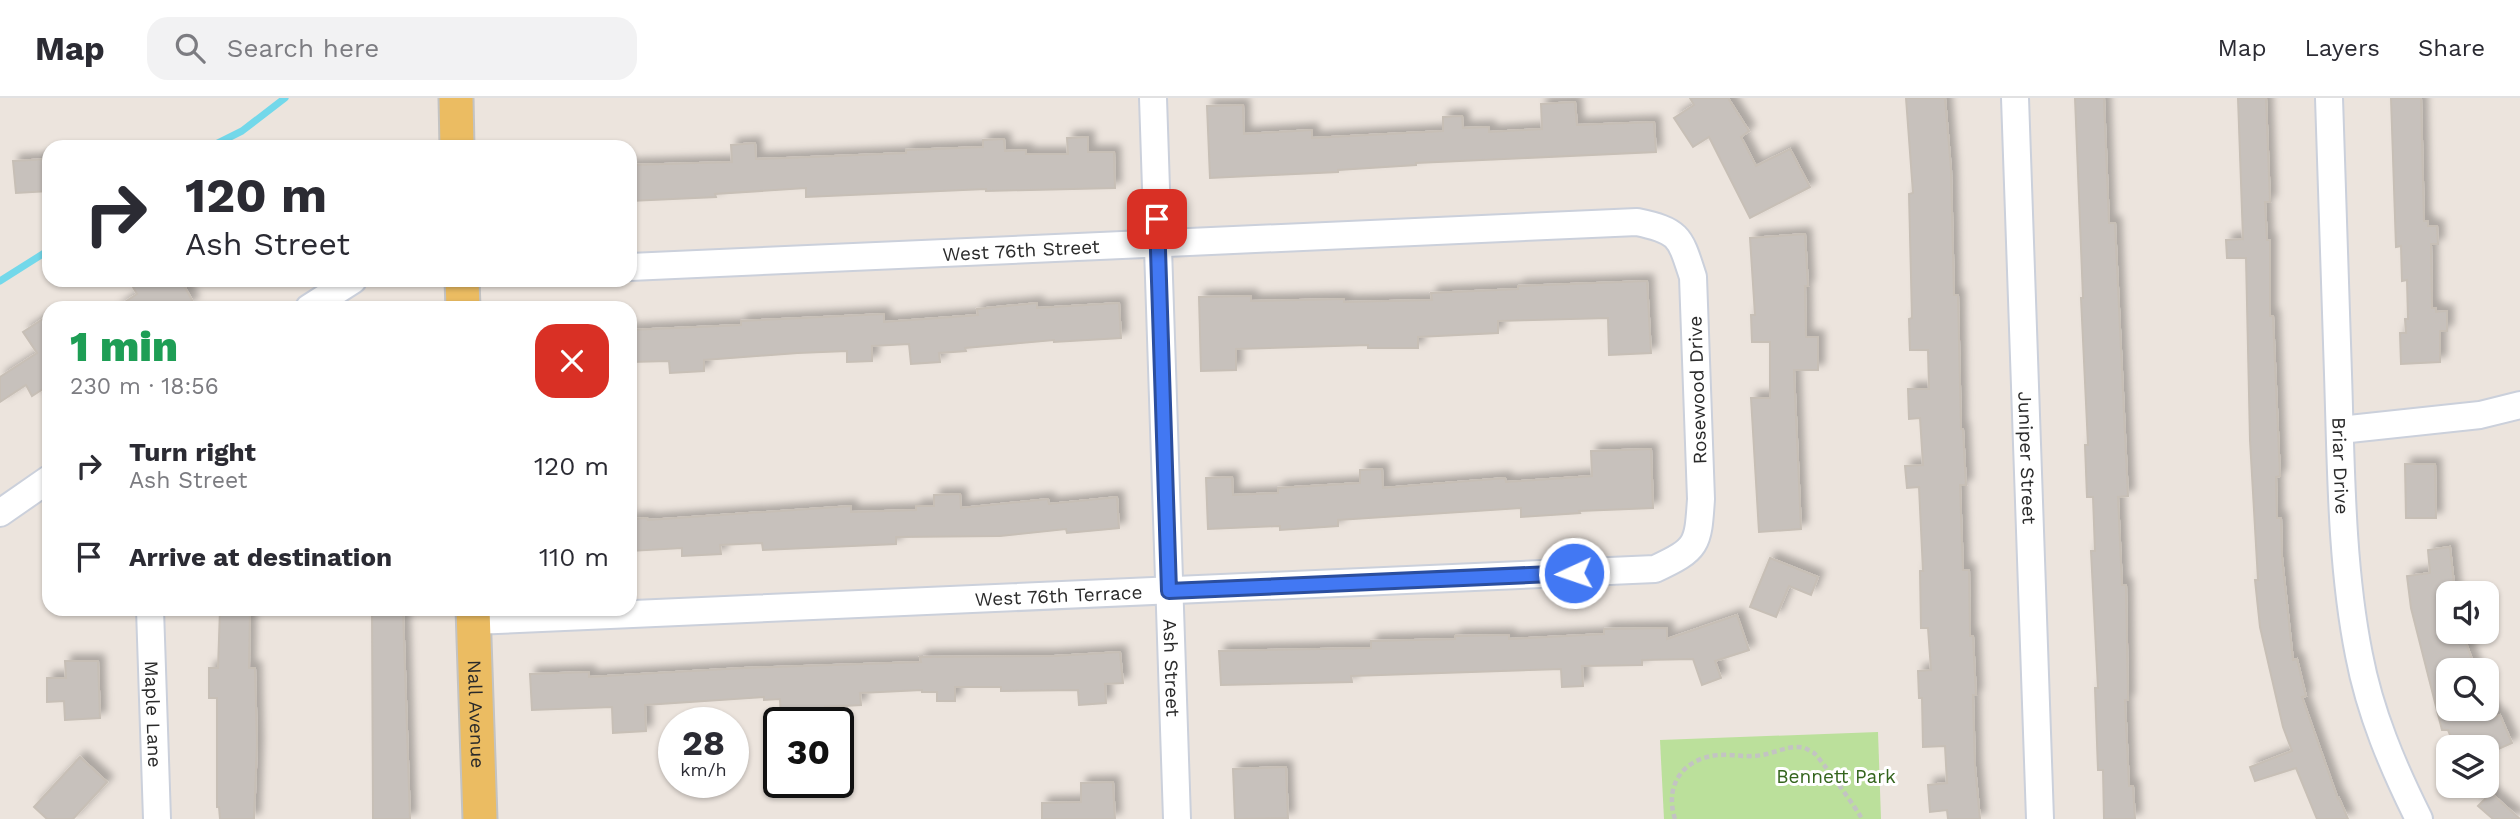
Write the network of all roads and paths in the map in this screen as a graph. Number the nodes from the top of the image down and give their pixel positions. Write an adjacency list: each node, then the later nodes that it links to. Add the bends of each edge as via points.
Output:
1 (1153, 98): 8 (street, Ash Street)
2 (2015, 98): 26 (street, Juniper Street)
3 (2329, 98): 13 (street, Briar Drive)
4 (456, 100): 5 (street); 6 (main road)
5 (447, 140)
6 (457, 140)
7 (1664, 228): 8 (street, West 76th Street, via 1637,222); 16 (street, Rosewood Drive, via 1682,244 1693,277 1701,499 1698,536)
8 (1158, 244): 9 (street, West 76th Street); 17 (street, Ash Street)
9 (637, 267)
10 (342, 287): 11 (street)
11 (320, 301)
12 (2520, 405): 13 (street, via 2480,415)
13 (2340, 430): 27 (street, Briar Drive, via 2347,560 2359,655 2376,721)
14 (42, 484): 15 (street)
15 (0, 513)
16 (1682, 556): 17 (street, West 76th Terrace, via 1655,569)
17 (1169, 591): 18 (street, West 76th Terrace); 23 (street, Ash Street)
18 (637, 609)
19 (150, 616): 21 (street, Maple Lane)
20 (473, 616): 22 (main road, Nall Avenue)
21 (157, 819)
22 (480, 819)
23 (1177, 819)
24 (1675, 819): 25 (path, via 1671,799 1676,779 1700,760 1798,747 1824,765)
25 (1861, 819)
26 (2040, 819)
27 (2419, 819)

